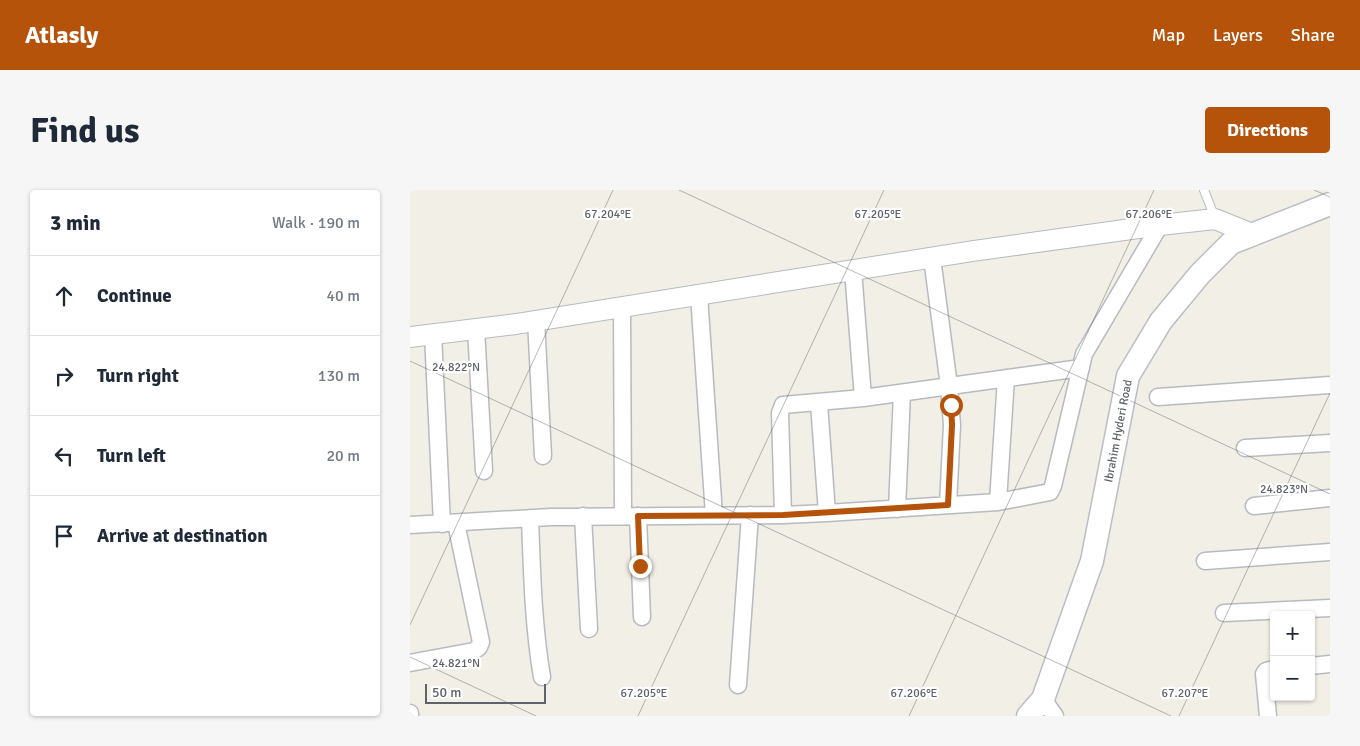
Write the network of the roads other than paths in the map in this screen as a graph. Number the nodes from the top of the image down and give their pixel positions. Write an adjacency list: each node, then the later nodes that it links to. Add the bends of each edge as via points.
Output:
1 (1204, 190): 3 (lane)
2 (1330, 204): 5 (main road, Ibrahim Hyderi Road)
3 (1215, 219): 4 (street); 5 (street)
4 (1160, 226): 6 (street); 14 (street, via 1084,354)
5 (1252, 234): 52 (main road, Ibrahim Hyderi Road, via 1231,243 1200,274 1161,321 1128,376 1092,561)
6 (932, 258): 7 (street); 17 (street)
7 (853, 270): 8 (street); 20 (street)
8 (699, 294): 9 (street); 32 (street)
9 (622, 307): 10 (street); 36 (street)
10 (536, 320): 11 (street); 24 (street)
11 (476, 329): 12 (street); 25 (street)
12 (433, 334): 13 (street); 38 (street)
13 (410, 337)
14 (1081, 368): 15 (street); 27 (street, via 1050,492)
15 (1006, 378): 17 (street); 27 (street)
16 (1330, 385): 19 (street)
17 (950, 386): 18 (street); 28 (street, via 952,425)
18 (902, 393): 20 (street); 30 (street)
19 (1158, 397)
20 (863, 398): 21 (street)
21 (819, 403): 31 (street); 34 (street, via 786,405 780,410)
22 (1330, 443): 23 (street)
23 (1245, 448)
24 (543, 456)
25 (484, 472)
26 (1330, 498): 29 (street)
27 (998, 502): 28 (street)
28 (948, 505): 30 (street)
29 (1254, 506)
30 (897, 509): 31 (street)
31 (827, 513): 34 (street)
32 (714, 515): 33 (street); 36 (street)
33 (750, 515): 34 (street); 51 (street)
34 (783, 515)
35 (583, 516): 36 (street); 37 (street); 45 (street)
36 (631, 516): 44 (street)
37 (530, 518): 38 (street); 50 (street, via 534,616)
38 (449, 523): 39 (street); 46 (street, via 481,642 474,651)
39 (410, 525)
40 (1330, 552): 41 (street)
41 (1205, 561)
42 (1330, 608): 43 (street)
43 (1224, 613)
44 (642, 617)
45 (589, 629)
46 (410, 663)
47 (1330, 664): 48 (street)
48 (1315, 666)
49 (1270, 670): 54 (street, via 1264,674)
50 (542, 677)
51 (738, 685)
52 (1049, 707): 53 (main road, Ibrahim Hyderi Road)
53 (1028, 716)
54 (1268, 716)

